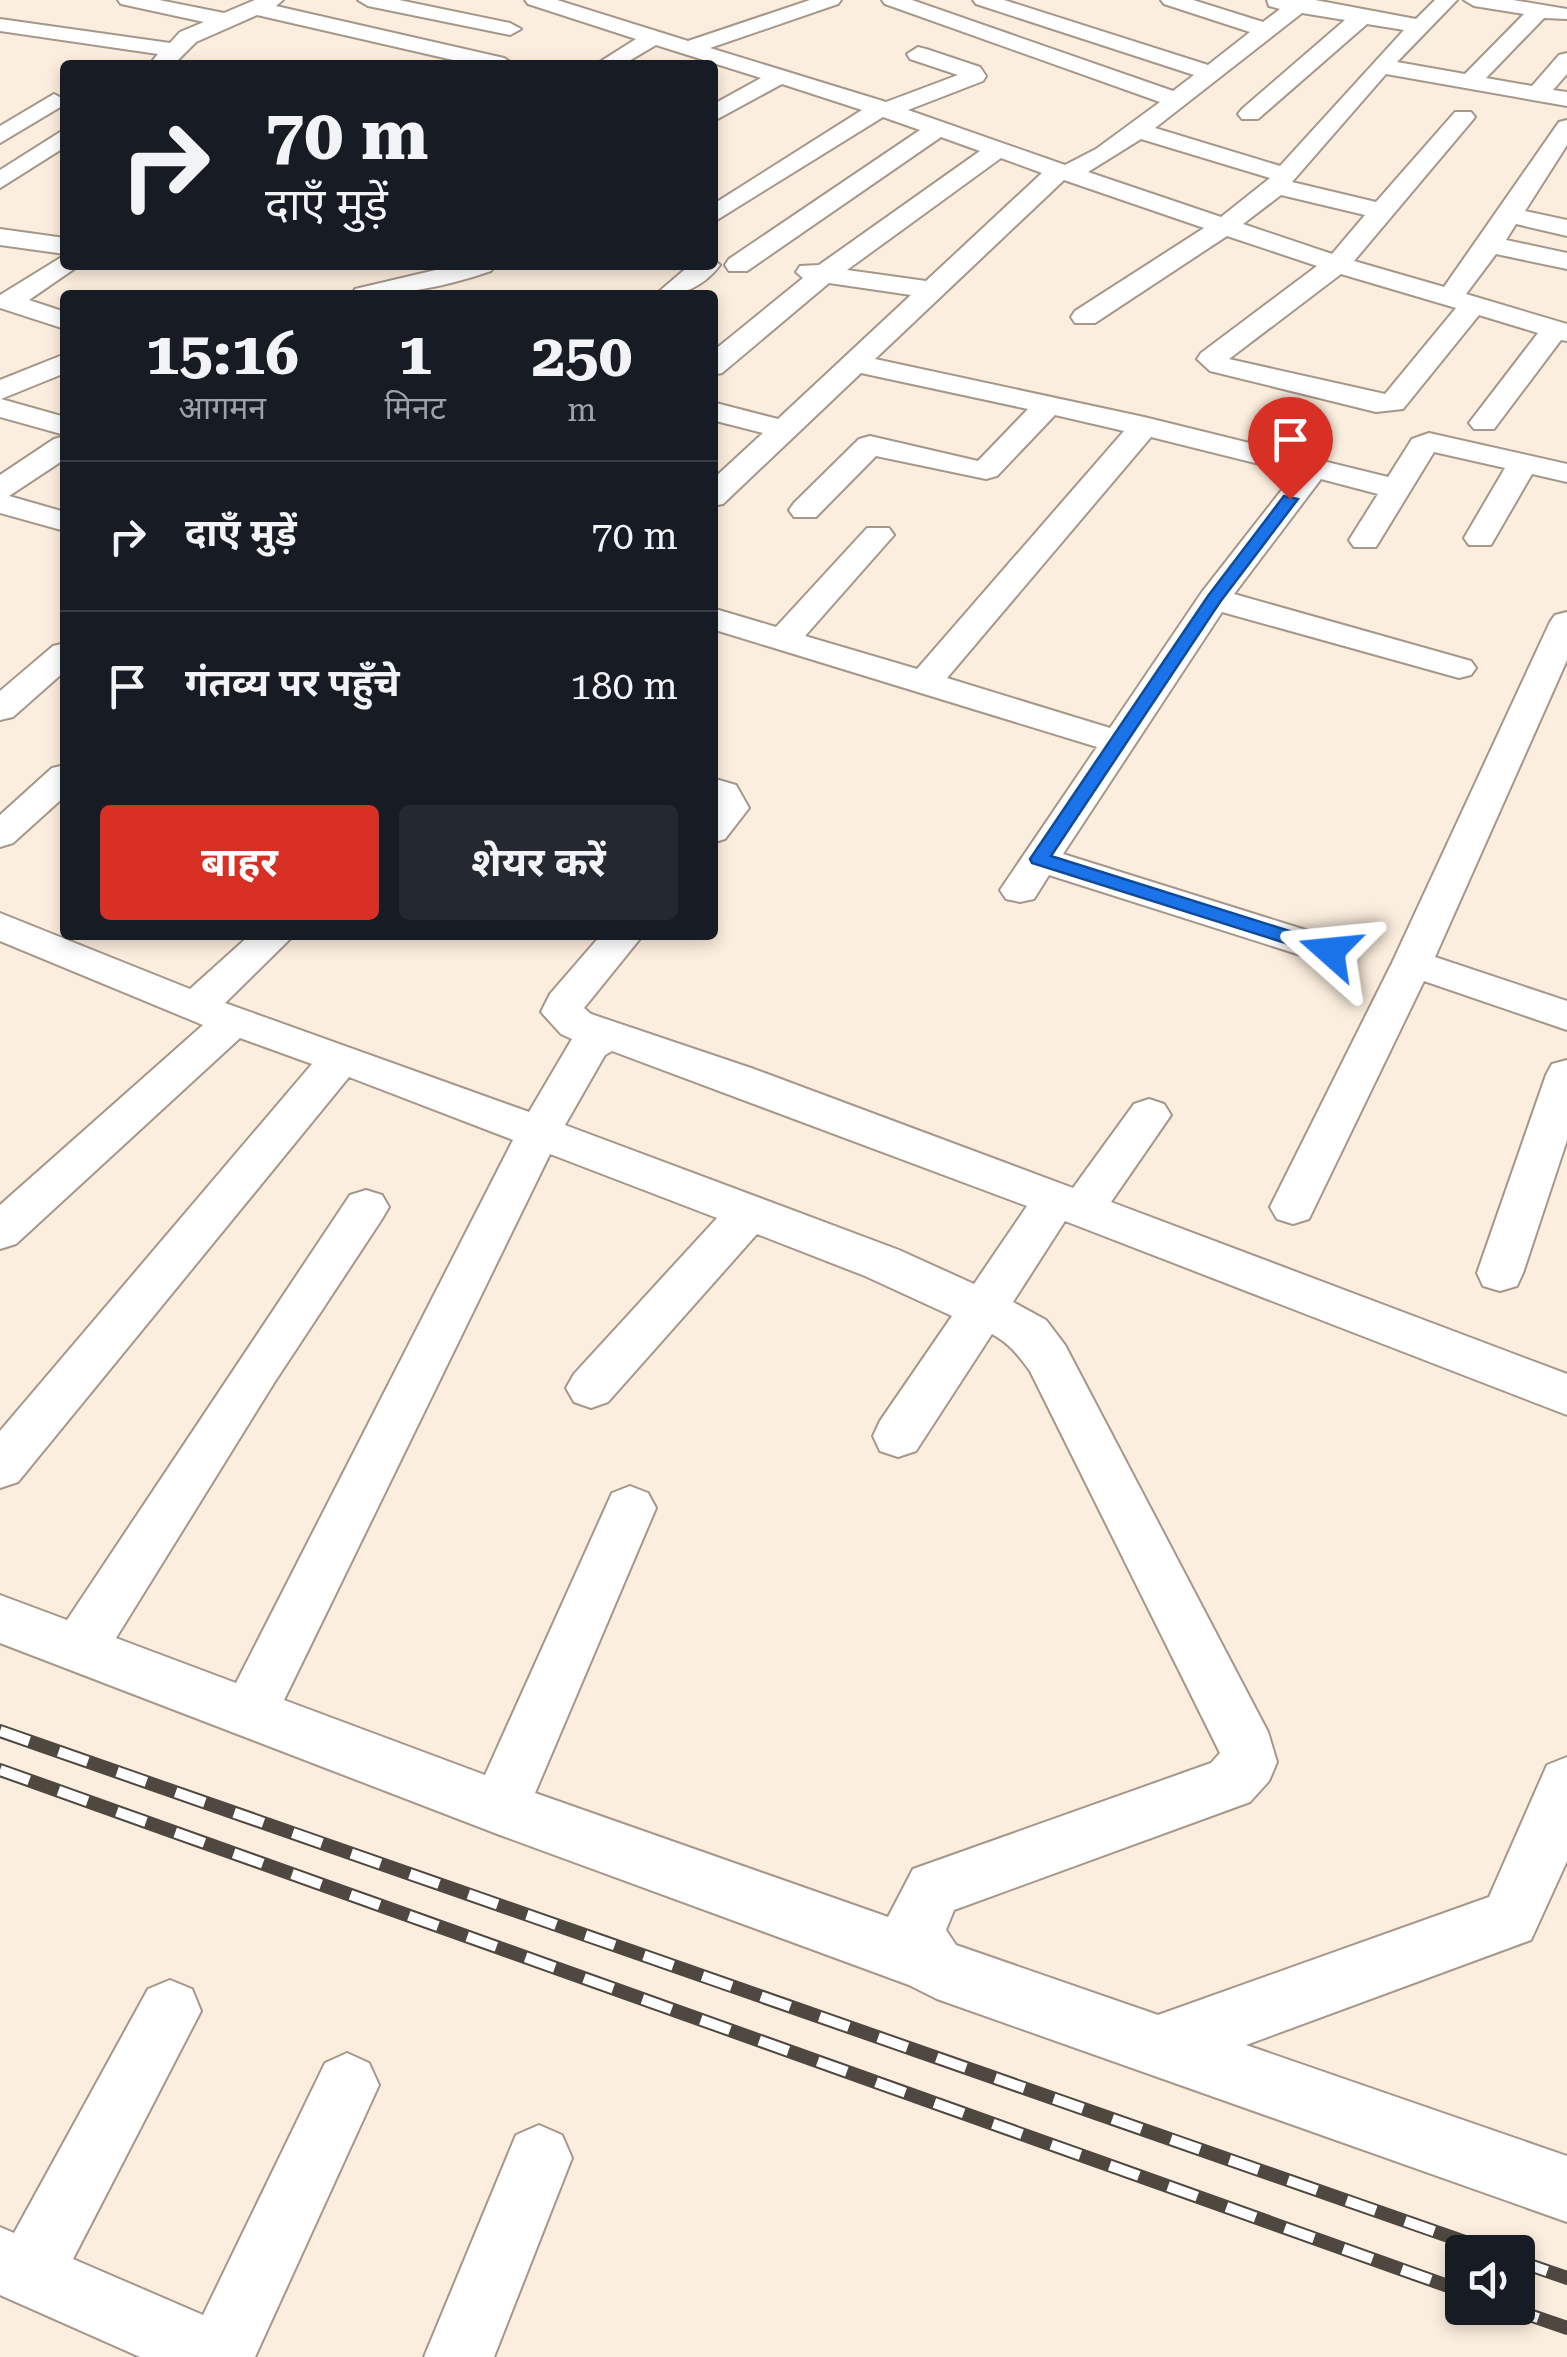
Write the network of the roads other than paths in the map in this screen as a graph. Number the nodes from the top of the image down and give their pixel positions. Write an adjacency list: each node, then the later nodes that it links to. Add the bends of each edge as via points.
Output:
1 (128, 0): 18 (street)
2 (368, 0): 21 (street)
3 (616, 0): 15 (street)
4 (831, 0): 27 (street)
5 (892, 0): 45 (street)
6 (983, 0): 38 (street)
7 (1171, 0): 22 (street)
8 (1267, 0): 12 (street)
9 (1446, 0): 20 (street)
10 (1474, 0): 14 (street)
11 (544, 3): 15 (street); 21 (street)
12 (1302, 3): 17 (street); 22 (street)
13 (264, 4): 18 (street); 26 (street)
14 (1526, 6): 16 (street); 40 (street)
15 (580, 14): 24 (street)
16 (1567, 15)
17 (1362, 17): 20 (street); 49 (street)
18 (225, 20): 31 (street, via 188,37)
19 (0, 25): 23 (street)
20 (1417, 26): 37 (street)
21 (510, 29): 34 (street)
22 (1266, 30): 29 (street)
23 (49, 34): 28 (street); 31 (street)
24 (656, 36): 27 (street); 35 (street)
25 (1204, 41): 29 (street)
26 (412, 43): 32 (street); 33 (street)
27 (691, 47): 39 (street)
28 (16, 50)
29 (1238, 51): 38 (street)
30 (918, 54): 47 (street, via 975,76)
31 (166, 57)
32 (384, 58)
33 (466, 60)
34 (470, 60)
35 (615, 60)
36 (1567, 60): 42 (street)
37 (1380, 66): 40 (street); 60 (street)
38 (1210, 73): 45 (street)
39 (778, 78): 43 (street); 47 (street)
40 (1470, 82): 42 (street)
41 (718, 89): 43 (street)
42 (1537, 94): 44 (street)
43 (744, 97): 48 (street)
44 (1567, 99)
45 (1176, 100): 53 (street)
46 (54, 101): 54 (street)
47 (884, 109): 52 (street); 61 (street)
48 (718, 112)
49 (1250, 114)
50 (1463, 117): 62 (street)
51 (1567, 127): 63 (street)
52 (938, 128): 56 (street); 70 (street)
53 (1137, 130): 58 (street); 60 (street)
54 (0, 136)
55 (60, 139): 57 (street)
56 (997, 150): 58 (street); 75 (street)
57 (9, 169): 59 (street)
58 (1066, 172): 64 (street); 78 (street, via 1053,176)
59 (47, 176)
60 (1281, 181): 62 (street); 64 (street)
61 (718, 212)
62 (1385, 212): 71 (street)
63 (1510, 215): 65 (street); 68 (street)
64 (1226, 225): 71 (street); 80 (street)
65 (1567, 228)
66 (0, 237): 67 (street)
67 (60, 245)
68 (1490, 246): 69 (street); 79 (street)
69 (1567, 261)
70 (719, 264): 75 (street)
71 (1336, 264): 79 (street); 79 (street, via 1212,362 1393,403)
72 (60, 266): 81 (street, via 8,302)
73 (468, 270): 76 (street)
74 (709, 270): 77 (street)
75 (824, 274): 78 (street); 84 (street)
76 (389, 290)
77 (676, 290)
78 (934, 290): 85 (street)
79 (1460, 303): 82 (street)
80 (1084, 317)
81 (60, 319)
82 (1560, 332): 92 (street)
83 (0, 361): 87 (street)
84 (718, 362)
85 (856, 363): 89 (street); 95 (street)
86 (60, 365): 87 (street)
87 (35, 376): 88 (street)
88 (0, 391)
89 (1048, 406): 94 (street); 104 (street, via 986,470 870,446)
90 (0, 408): 93 (street)
91 (718, 413): 95 (street)
92 (1484, 423)
93 (60, 425)
94 (1144, 426): 98 (street); 115 (street)
95 (784, 430): 102 (street)
96 (60, 448): 101 (street)
97 (1524, 462): 99 (street); 100 (street, via 1429,442); 107 (street)
98 (1314, 468): 100 (street); 109 (street)
99 (1567, 473)
100 (1397, 489): 108 (street)
101 (0, 490)
102 (718, 492)
103 (0, 503): 105 (street)
104 (804, 510)
105 (60, 521)
106 (878, 535): 112 (street)
107 (1480, 538)
108 (1365, 540)
109 (1214, 600): 114 (street); 117 (street)
110 (1567, 622): 126 (street)
111 (718, 626): 112 (street)
112 (783, 640): 115 (street)
113 (60, 657): 116 (street)
114 (1459, 668)
115 (924, 683): 117 (street)
116 (0, 709)
117 (1119, 742): 125 (street, via 1030,875)
118 (60, 781): 121 (street)
119 (718, 792): 120 (street, via 730,808)
120 (718, 823)
121 (0, 835)
122 (0, 926): 127 (street)
123 (270, 940): 127 (street)
124 (620, 940): 129 (street, via 562,1012)
125 (1330, 951)
126 (1412, 963): 128 (street); 135 (street)
127 (214, 1014): 130 (street); 138 (street)
128 (1567, 1016)
129 (605, 1037): 133 (street, via 590,1045); 134 (street, via 826,1110)
130 (340, 1059): 133 (street); 144 (street)
131 (1567, 1075): 139 (street)
132 (1149, 1115): 134 (street)
133 (538, 1133): 137 (street); 148 (street)
134 (1069, 1204): 140 (street); 142 (street)
135 (1292, 1207)
136 (366, 1208): 147 (street)
137 (748, 1213): 140 (street, via 882,1263); 141 (street)
138 (0, 1232)
139 (1500, 1272)
140 (982, 1310): 143 (street); 151 (street, via 1030,1333 1048,1358 1249,1762 1230,1783 934,1889 919,1907 915,1930)
141 (591, 1388)
142 (1567, 1395)
143 (898, 1436)
144 (0, 1467)
145 (630, 1508): 150 (street)
146 (0, 1619): 147 (street)
147 (80, 1648): 148 (street)
148 (250, 1711): 150 (street)
149 (1567, 1784): 153 (street, via 1510,1919)
150 (500, 1808): 151 (street)
151 (924, 1960): 153 (street)
152 (170, 2011): 157 (street)
153 (1156, 2046): 156 (street)
154 (347, 2085): 158 (street)
155 (539, 2158): 159 (street)
156 (1567, 2188)
157 (14, 2268): 158 (street)
158 (198, 2353)
159 (459, 2357)

